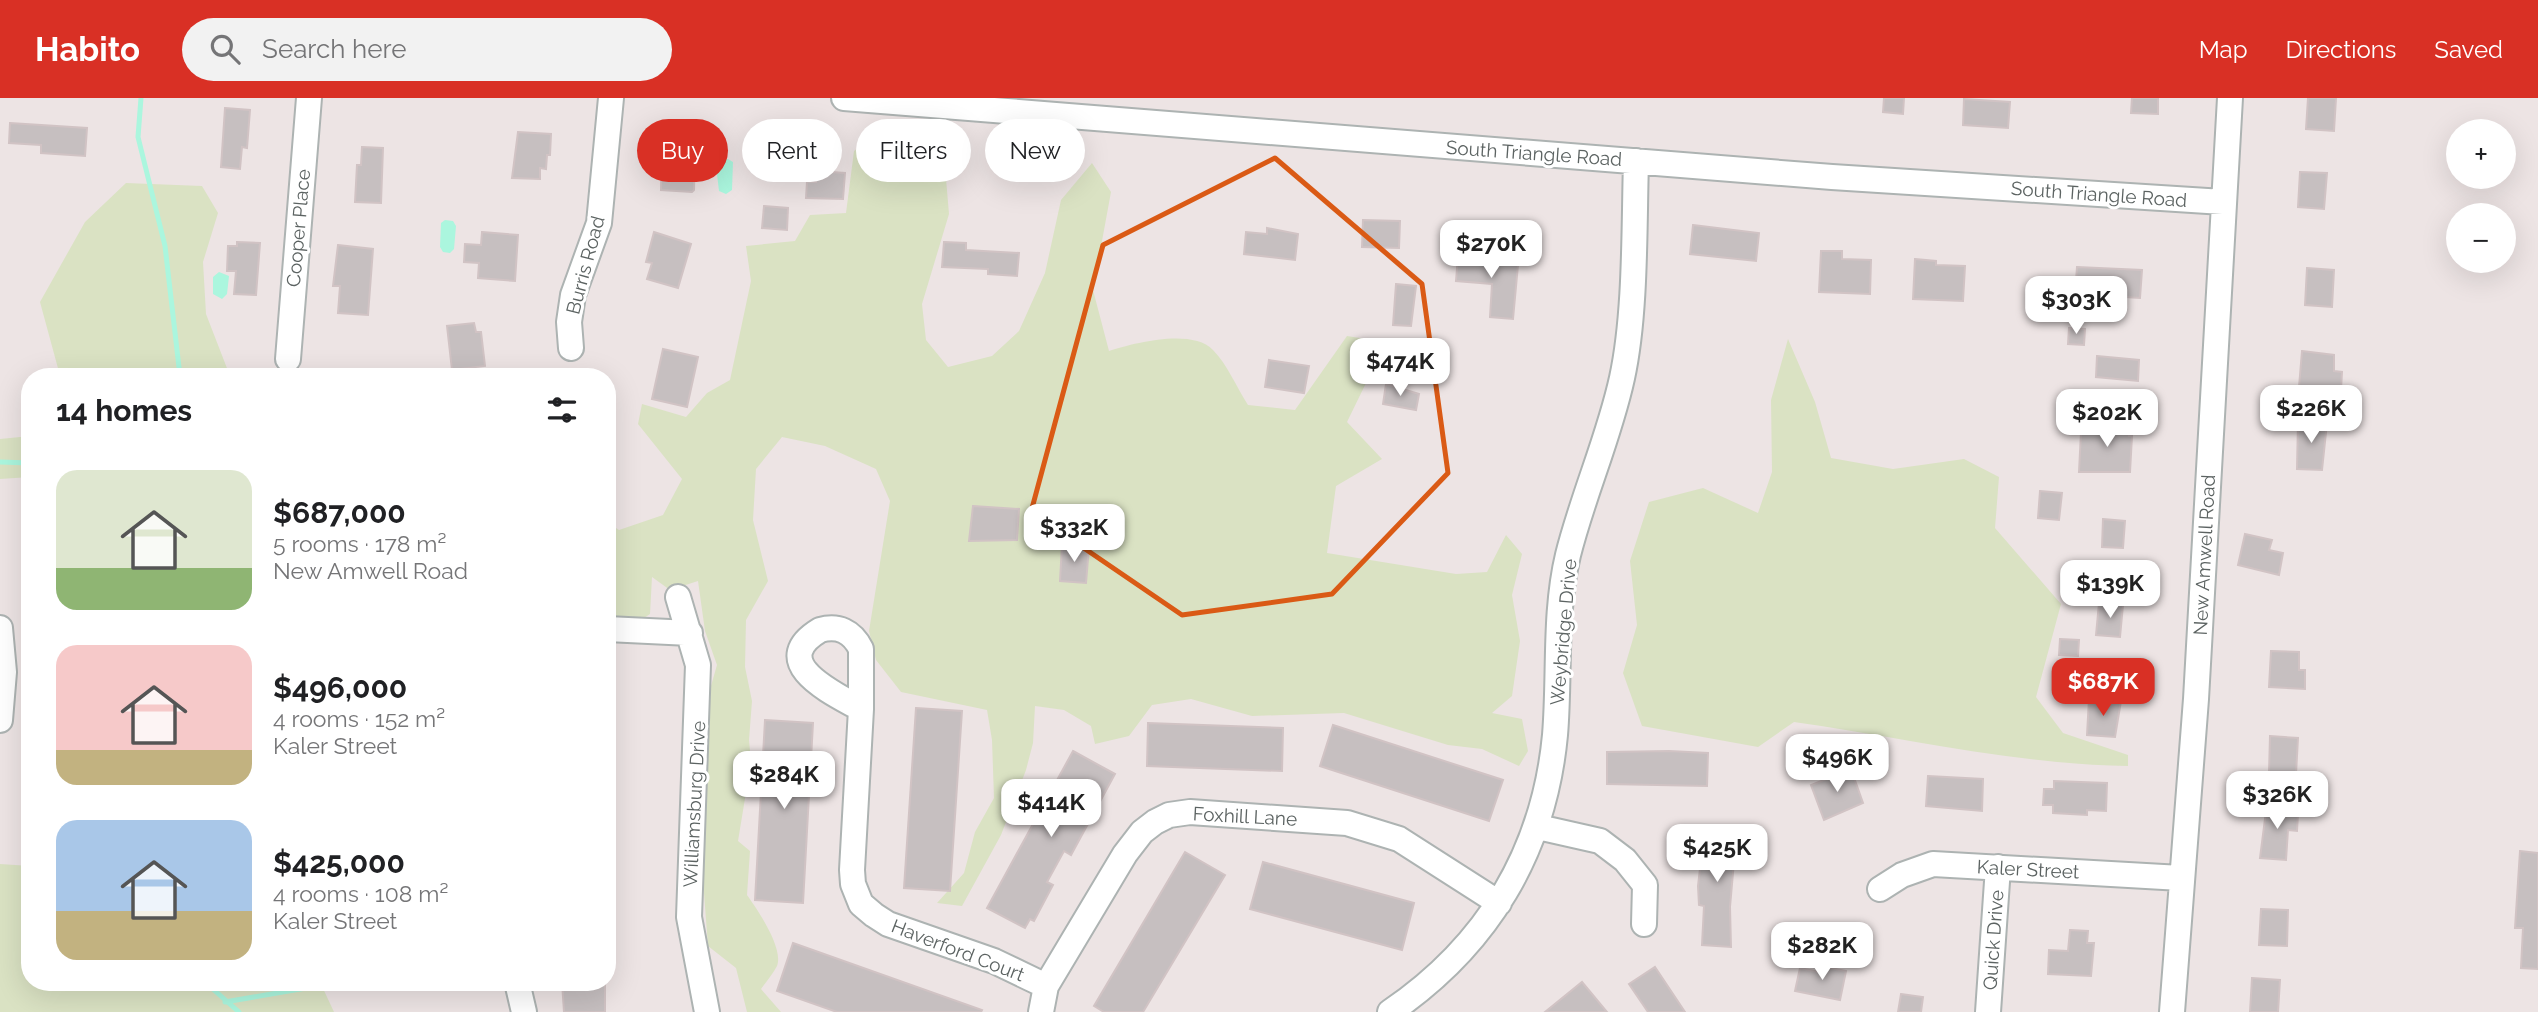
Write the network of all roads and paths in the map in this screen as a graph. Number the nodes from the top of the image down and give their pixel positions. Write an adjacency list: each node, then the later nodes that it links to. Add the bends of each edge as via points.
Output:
1 (309, 98): 8 (street, Cooper Place)
2 (611, 98): 7 (street, Burris Road, via 599,223 573,295)
3 (854, 98): 5 (street, South Triangle Road)
4 (2230, 98): 6 (street, New Amwell Road)
5 (1636, 161): 6 (street, South Triangle Road); 15 (street, Weybridge Drive, via 1627,348 1568,556 1555,735)
6 (2223, 202): 17 (street, New Amwell Road)
7 (571, 348)
8 (288, 359)
9 (678, 597): 12 (street, Williamsburg Drive)
10 (0, 628): 14 (street, via 4,672)
11 (616, 629): 12 (street)
12 (690, 633): 24 (street, Williamsburg Drive, via 698,665 698,718 689,917)
13 (861, 709): 21 (street, Haverford Court, via 852,870 861,904 888,924 994,961)
14 (0, 720)
15 (1538, 827): 19 (street, Weybridge Drive); 20 (street, via 1600,841 1625,860 1645,885)
16 (1998, 867): 17 (street, Kaler Street); 18 (street, Kaler Street, via 1933,864); 27 (street, Quick Drive)
17 (2182, 878): 28 (street, New Amwell Road)
18 (1880, 889)
19 (1499, 903): 21 (street, Foxhill Lane, via 1399,839 1347,823 1190,812 1169,815 1142,832 1125,854); 26 (street, Weybridge Drive, via 1455,960)
20 (1644, 924)
21 (1046, 986): 25 (street, Foxhill Lane)
22 (519, 991): 23 (street)
23 (524, 1012)
24 (707, 1012)
25 (1041, 1012)
26 (1390, 1012)
27 (1988, 1012)
28 (2172, 1012)

